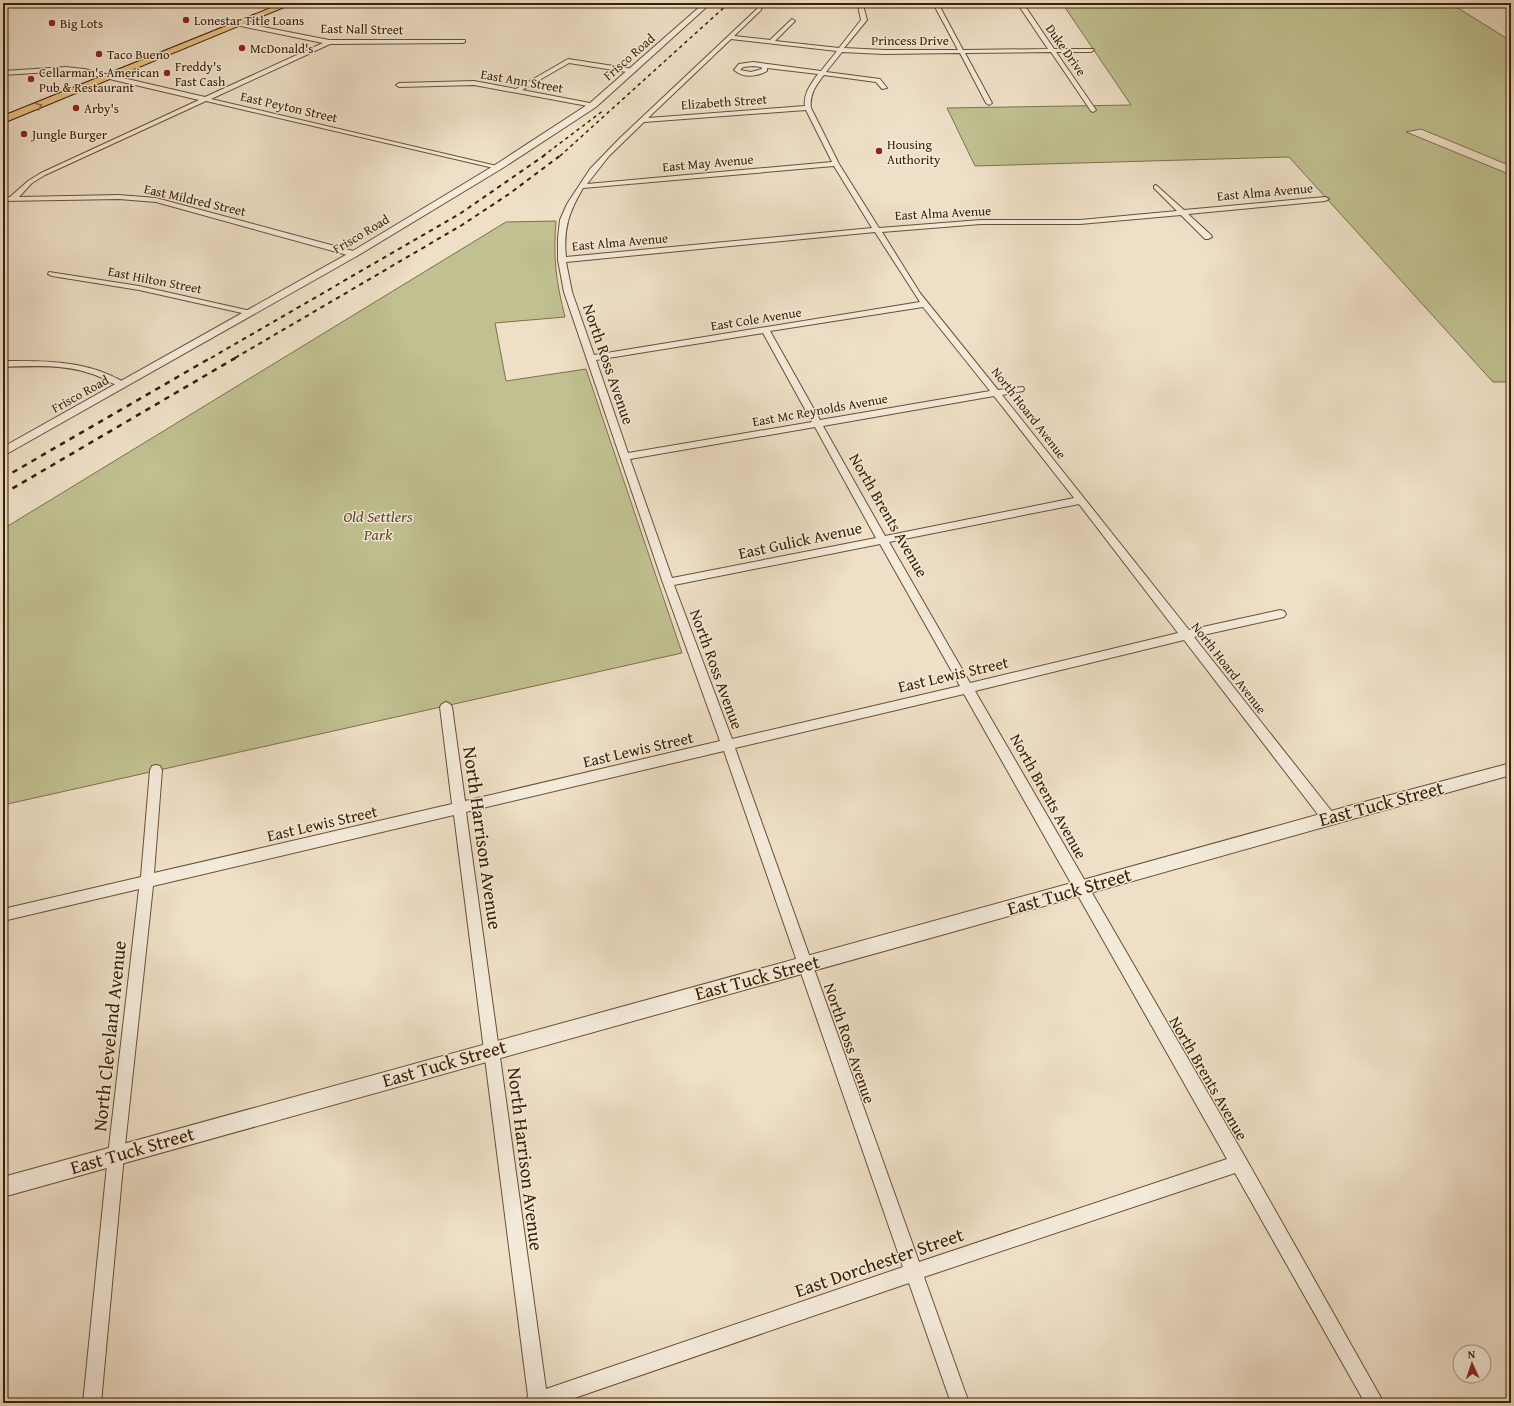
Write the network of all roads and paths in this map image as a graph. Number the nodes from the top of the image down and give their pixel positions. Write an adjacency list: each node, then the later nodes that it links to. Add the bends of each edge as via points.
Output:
1 (273, 3): 24 (main road)
2 (290, 3): 11 (main road)
3 (708, 3): 21 (street, Frisco Road)
4 (724, 3): 8 (street)
5 (936, 3): 6 (street); 9 (street); 19 (street)
6 (963, 3)
7 (1020, 3): 17 (street, Duke Drive)
8 (760, 4): 9 (street); 12 (street, North Ross Avenue, via 759,9)
9 (860, 4): 16 (street, via 864,20)
10 (792, 21): 15 (street)
11 (238, 24): 14 (street, East Nall Street); 25 (main road)
12 (729, 37): 15 (street, Princess Drive); 36 (street, North Ross Avenue)
13 (463, 41): 14 (street, East Nall Street)
14 (329, 42): 29 (street)
15 (771, 42): 16 (street, Princess Drive)
16 (841, 50): 19 (street, Princess Drive); 23 (street)
17 (1052, 50): 18 (street, Princess Drive); 19 (street, Princess Drive); 33 (street, Duke Drive)
18 (1091, 50)
19 (961, 51): 30 (street)
20 (764, 66): 23 (street)
21 (633, 71): 28 (street, via 568,61); 31 (street, Frisco Road)
22 (3, 73): 24 (street, East Peyton Street, via 66,69)
23 (823, 73): 27 (street, via 878,80); 32 (street, via 810,91)
24 (98, 74): 25 (street, East Peyton Street); 34 (main road)
25 (110, 77): 29 (street, East Peyton Street); 35 (main road, one-way to 25)
26 (398, 85): 28 (street, East Ann Street, via 474,83)
27 (884, 88)
28 (518, 90): 31 (street, East Ann Street)
29 (205, 100): 38 (street, East Peyton Street); 42 (street, via 43,174)
30 (989, 103)
31 (593, 105): 38 (street, Frisco Road)
32 (808, 108): 36 (street, Elizabeth Street); 37 (street, North Hoard Avenue)
33 (1093, 110)
34 (3, 112)
35 (3, 120)
36 (642, 120): 39 (street, North Ross Avenue)
37 (836, 164): 39 (street, East May Avenue); 45 (street, North Hoard Avenue)
38 (498, 167): 47 (street, Frisco Road)
39 (582, 186): 48 (street, North Ross Avenue, via 564,219 561,238)
40 (1156, 187): 44 (street)
41 (3, 199): 42 (street, East Mildred Street)
42 (12, 199): 47 (street, East Mildred Street, via 119,197 156,200)
43 (1325, 199): 44 (street, East Alma Avenue)
44 (1183, 212): 45 (street, East Alma Avenue, via 1080,222 981,222); 46 (street)
45 (877, 230): 48 (street, East Alma Avenue); 50 (street, North Hoard Avenue)
46 (1208, 237)
47 (354, 254): 51 (street, Frisco Road)
48 (562, 260): 53 (street, North Ross Avenue, via 568,292)
49 (52, 274): 51 (street, East Hilton Street, via 139,288)
50 (925, 304): 52 (street, East Cole Avenue); 57 (street, North Hoard Avenue)
51 (251, 313): 55 (street, Frisco Road)
52 (766, 331): 53 (street, East Cole Avenue); 58 (street, North Brents Avenue)
53 (590, 358): 60 (street, North Ross Avenue)
54 (3, 364): 55 (street, via 72,367 92,371)
55 (123, 385): 59 (street, Frisco Road)
56 (1020, 389): 57 (street, East Mc Reynolds Avenue)
57 (997, 393): 58 (street, East Mc Reynolds Avenue); 61 (street, North Hoard Avenue)
58 (818, 423): 60 (street, East Mc Reynolds Avenue); 62 (street, North Brents Avenue)
59 (3, 452)
60 (624, 457): 63 (street, North Ross Avenue)
61 (1081, 500): 62 (street, East Gulick Avenue); 65 (street, North Hoard Avenue)
62 (882, 539): 63 (street, East Gulick Avenue); 66 (street, North Brents Avenue)
63 (668, 583): 68 (street, North Ross Avenue)
64 (1280, 614): 65 (street, East Lewis Street)
65 (1186, 635): 66 (street, East Lewis Street); 72 (street, North Hoard Avenue)
66 (969, 688): 68 (street, East Lewis Street); 74 (street, North Brents Avenue)
67 (446, 707): 71 (street, North Harrison Avenue)
68 (728, 745): 71 (street, East Lewis Street); 76 (street, North Ross Avenue)
69 (1511, 768): 72 (street, East Tuck Street)
70 (156, 770): 73 (street, North Cleveland Avenue)
71 (459, 808): 73 (street, East Lewis Street); 77 (street, North Harrison Avenue)
72 (1328, 817): 74 (street, East Tuck Street)
73 (147, 882): 75 (street, East Lewis Street); 78 (street, North Cleveland Avenue)
74 (1081, 888): 76 (street, East Tuck Street); 79 (street, North Brents Avenue)
75 (3, 915)
76 (805, 964): 77 (street, East Tuck Street); 81 (street, North Ross Avenue)
77 (492, 1050): 78 (street, East Tuck Street); 82 (street, North Harrison Avenue)
78 (116, 1155): 80 (street, East Tuck Street); 83 (street, North Cleveland Avenue)
79 (1239, 1163): 81 (street, East Dorchester Street); 85 (street, North Brents Avenue)
80 (3, 1187)
81 (914, 1272): 82 (street, East Dorchester Street); 84 (street, North Ross Avenue)
82 (536, 1402)
83 (92, 1403)
84 (960, 1403)
85 (1375, 1403)

